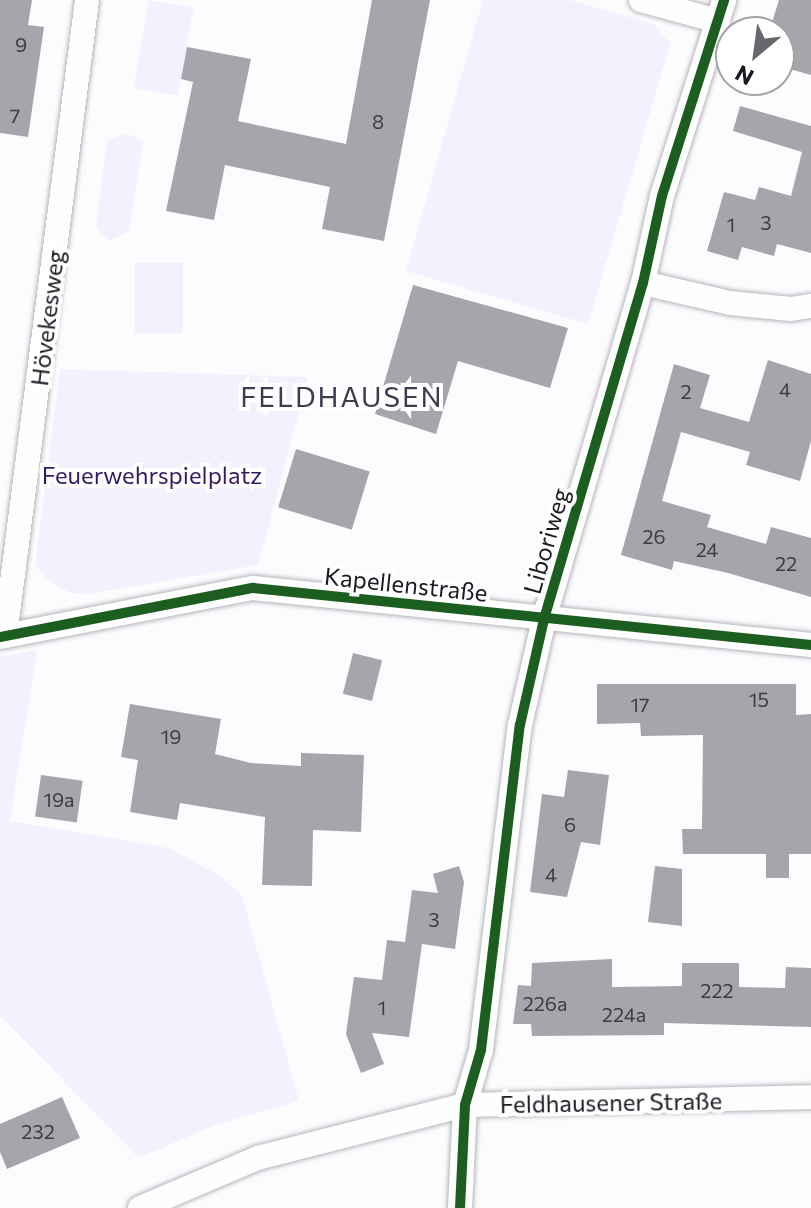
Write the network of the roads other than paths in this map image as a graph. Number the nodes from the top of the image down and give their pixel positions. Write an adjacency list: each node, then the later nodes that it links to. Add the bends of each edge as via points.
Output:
1 (87, 0): 7 (street, Hövekesweg)
2 (641, 0): 3 (street)
3 (721, 11): 4 (street, Liboriweg, via 662,196)
4 (643, 283): 5 (street, via 730,303); 6 (street, Liboriweg)
5 (811, 306)
6 (544, 619): 7 (street, Kapellenstraße, via 253,588); 8 (street, Kapellenstraße); 10 (street, Liboriweg, via 520,725 481,1050)
7 (3, 637)
8 (811, 645)
9 (811, 1097): 10 (street, Feldhausener Straße)
10 (465, 1105): 11 (street, Feldhausener Straße, via 258,1158); 12 (street, Liboriweg)
11 (140, 1208)
12 (460, 1208)

